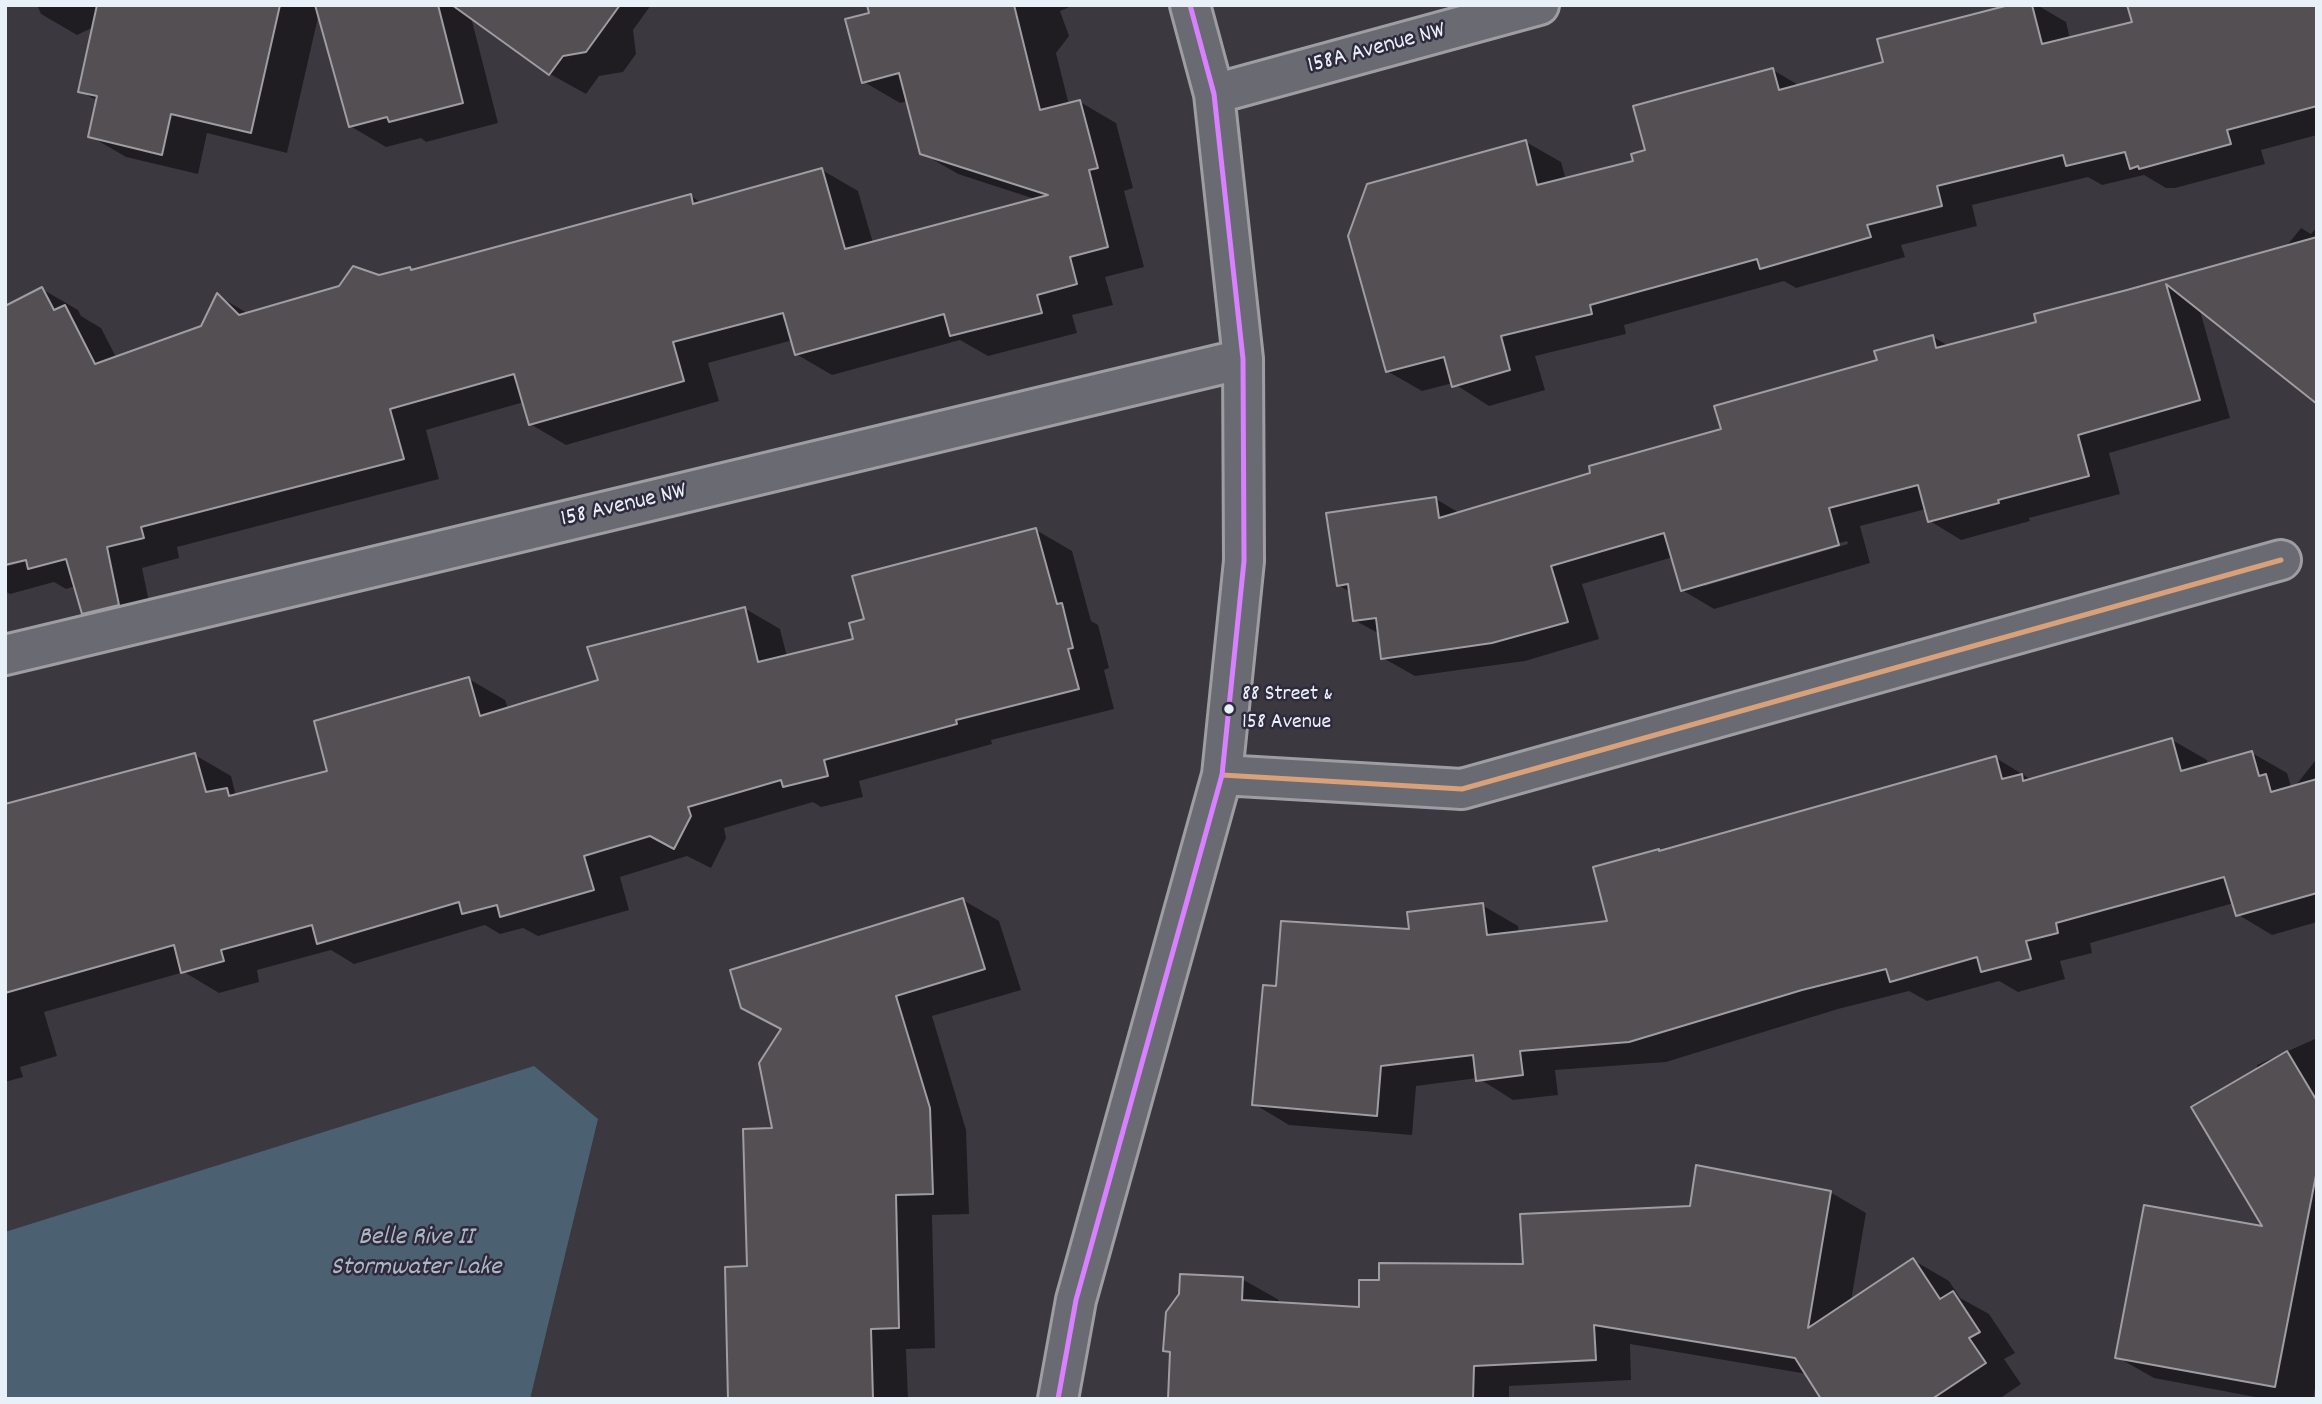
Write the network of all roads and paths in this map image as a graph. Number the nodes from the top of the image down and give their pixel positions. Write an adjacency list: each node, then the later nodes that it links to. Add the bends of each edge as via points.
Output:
1 (1190, 5): 3 (street)
2 (1539, 5): 3 (street, 158A Avenue NW)
3 (1214, 94): 4 (street)
4 (1243, 359): 6 (street, 158 Avenue NW); 7 (street, via 1244,561)
5 (2281, 560): 7 (street, via 1462,789)
6 (5, 655)
7 (1222, 775): 8 (street, via 1076,1300)
8 (1058, 1399)

